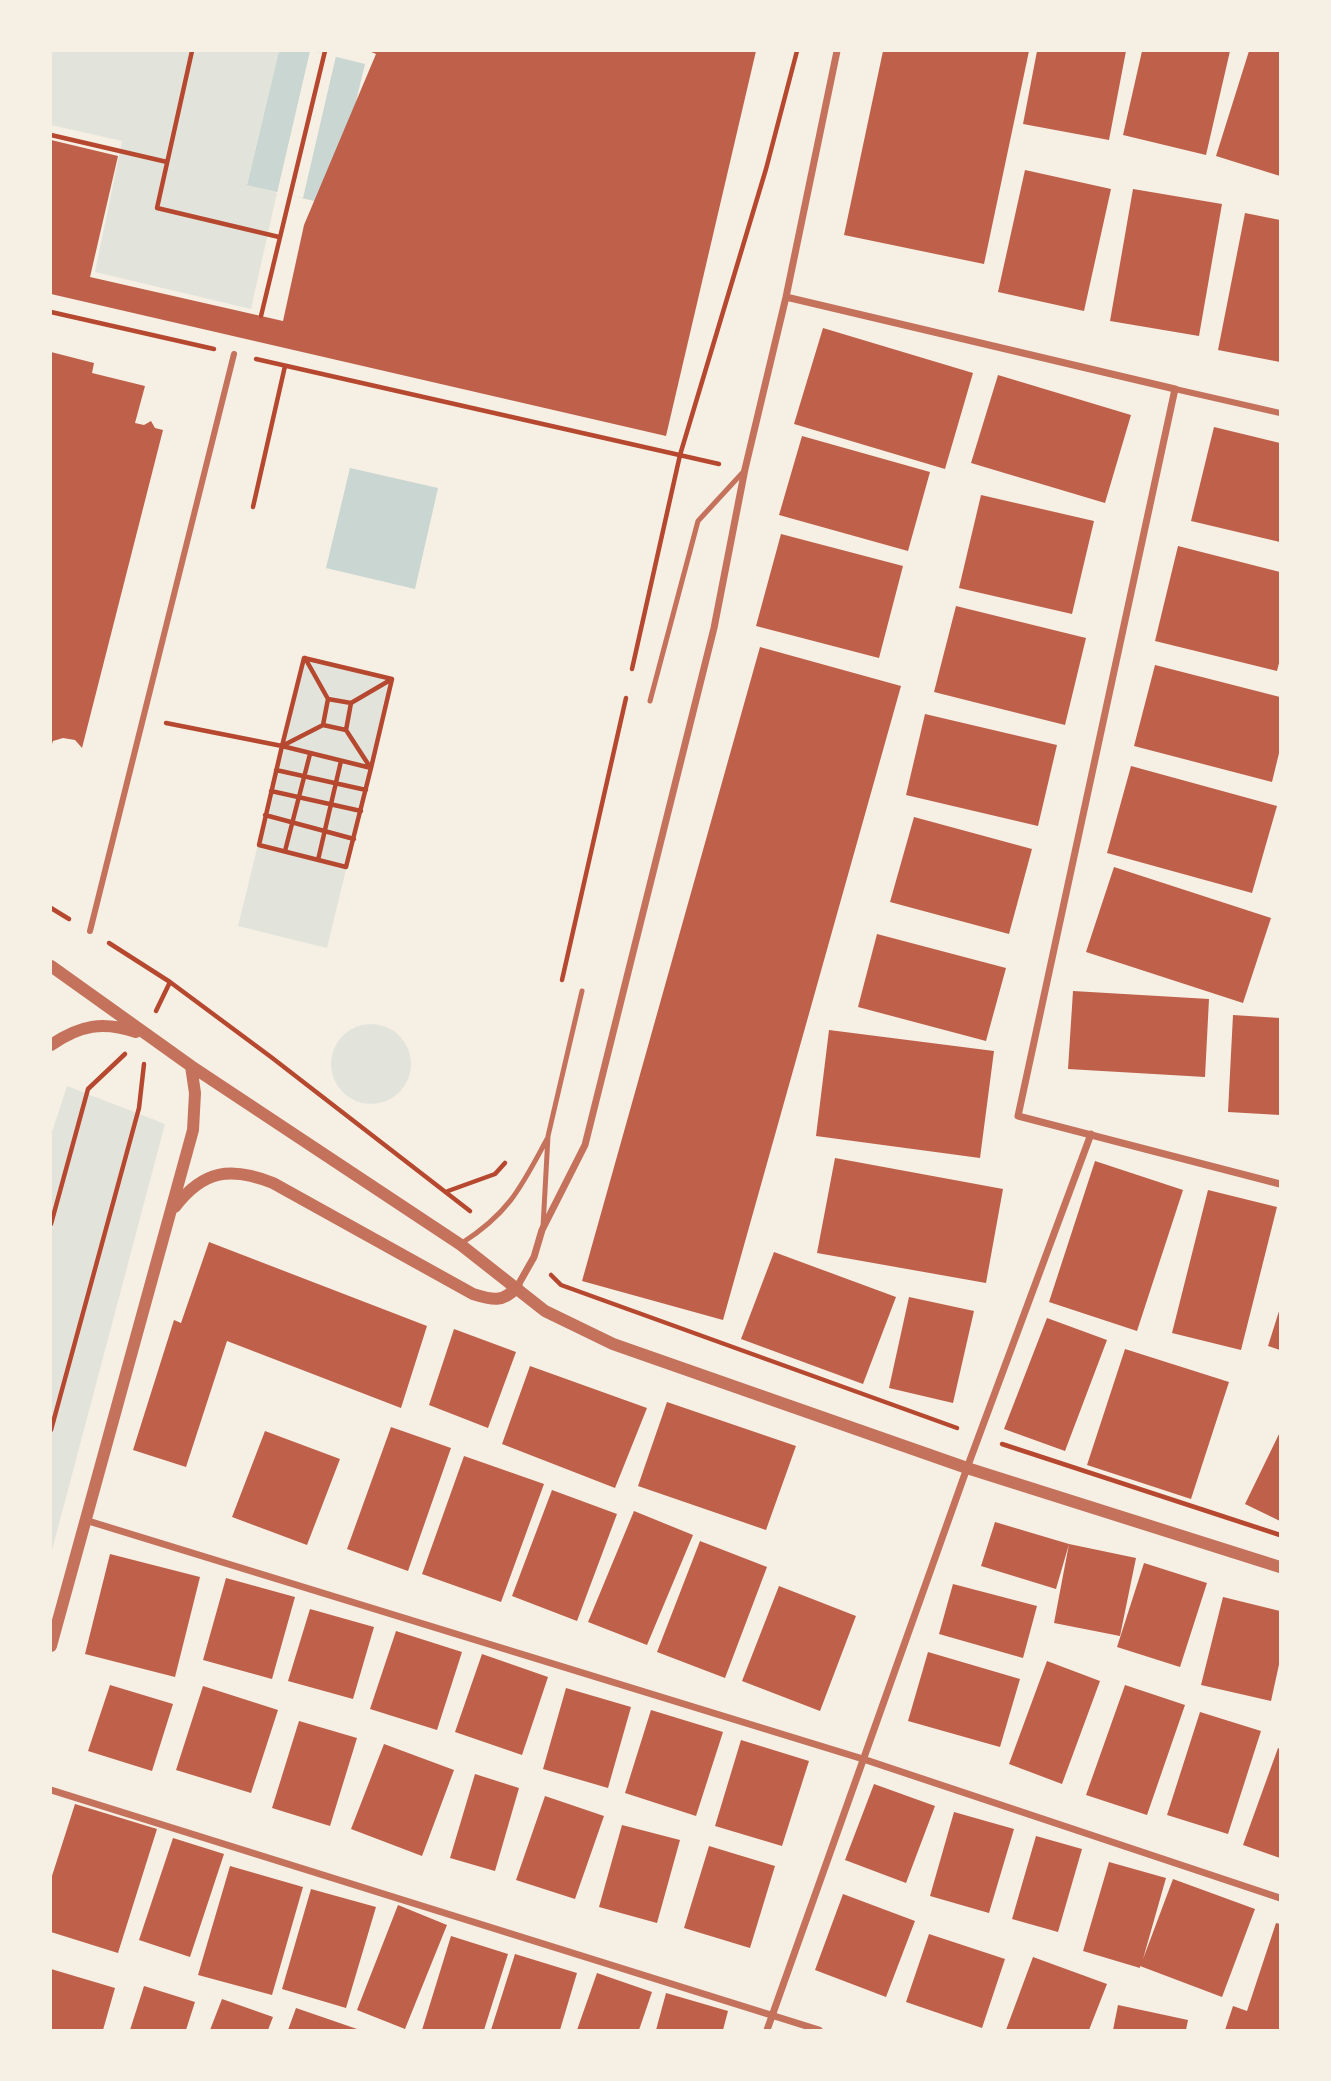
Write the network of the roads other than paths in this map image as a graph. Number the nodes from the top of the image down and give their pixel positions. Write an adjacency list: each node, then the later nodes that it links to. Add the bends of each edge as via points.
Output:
1 (837, 51): 2 (street)
2 (786, 297): 4 (street); 6 (street)
3 (234, 354): 8 (street)
4 (1175, 389): 5 (street); 14 (street, via 1018,1116)
5 (1280, 413)
6 (745, 469): 7 (lane, via 698,521); 18 (street, via 715,628 585,1145)
7 (650, 701)
8 (90, 931)
9 (51, 966): 11 (street)
10 (582, 991): 15 (lane)
11 (146, 1035): 12 (street, via 111,1024 77,1031); 13 (street)
12 (51, 1045)
13 (191, 1066): 17 (street, via 195,1115); 19 (street)
14 (1091, 1135): 16 (street); 21 (street)
15 (548, 1136): 18 (lane); 19 (lane, via 506,1209)
16 (1280, 1185)
17 (170, 1212): 20 (street, via 190,1189 210,1176 258,1177 473,1294 501,1300); 22 (street)
18 (542, 1230): 20 (street, via 534,1257)
19 (461, 1244): 20 (street)
20 (517, 1287): 21 (street, via 545,1311 613,1344)
21 (967, 1468): 23 (street); 25 (street)
22 (84, 1520): 24 (street); 25 (street)
23 (1280, 1567)
24 (51, 1646)
25 (863, 1759): 27 (street); 28 (street)
26 (51, 1790): 28 (street)
27 (1280, 1898)
28 (772, 2016): 29 (street); 30 (street)
29 (767, 2030)
30 (819, 2030)

